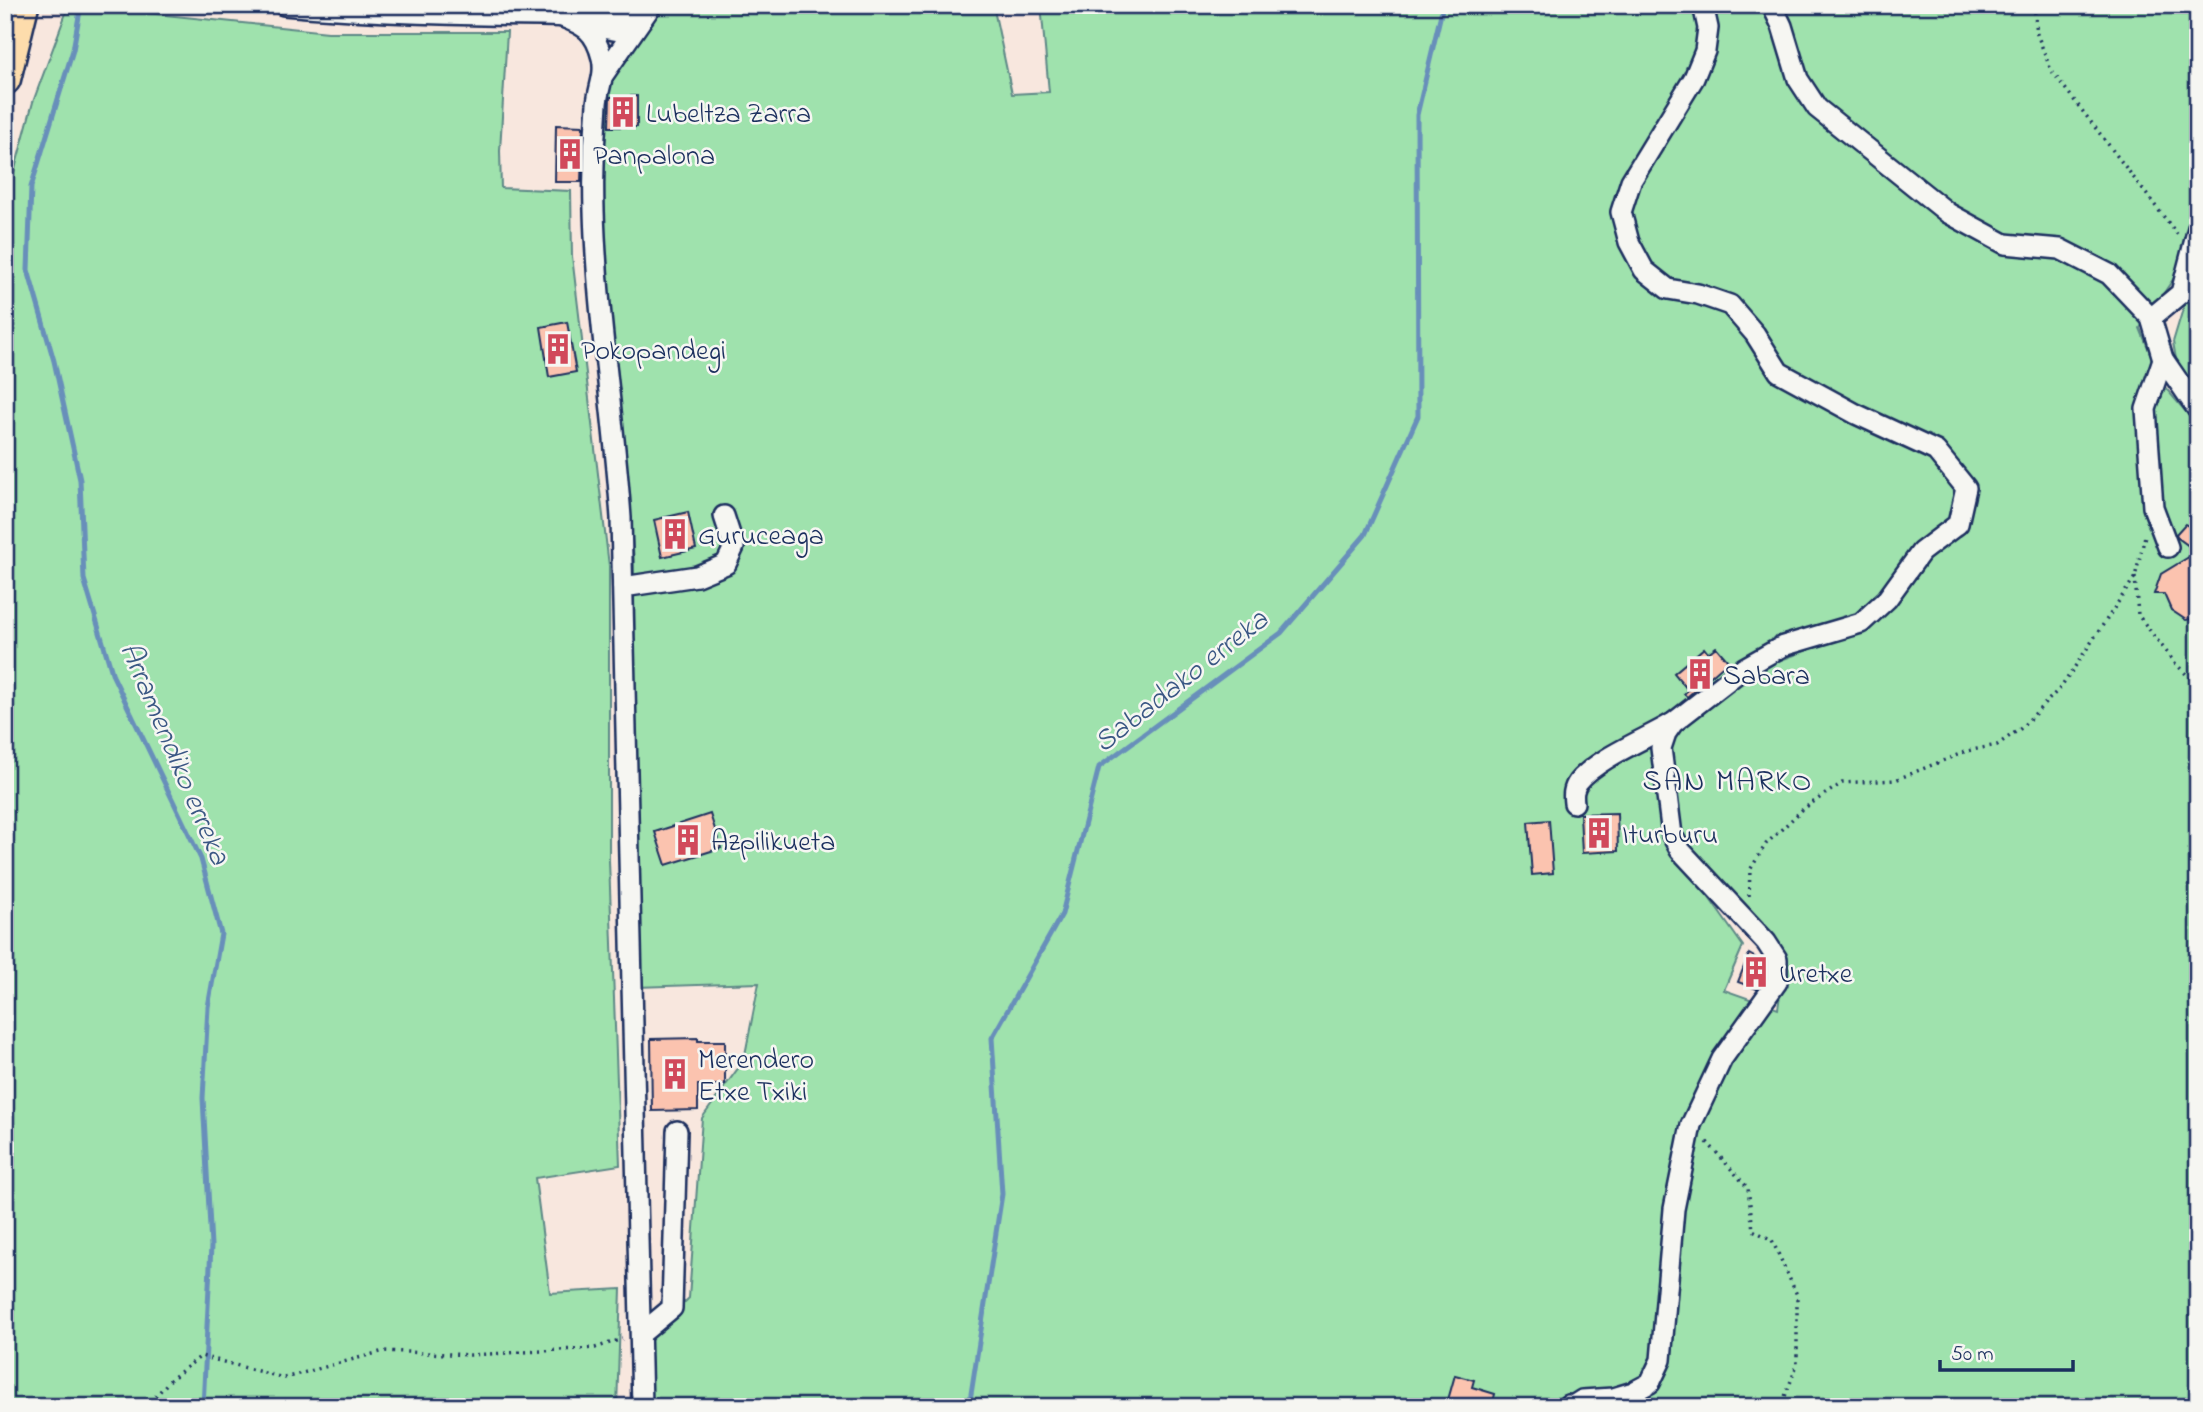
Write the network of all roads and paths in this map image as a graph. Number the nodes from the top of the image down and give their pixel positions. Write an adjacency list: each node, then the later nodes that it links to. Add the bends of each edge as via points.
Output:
1 (23, 5): 11 (highway)
2 (284, 5): 7 (street, via 409,14)
3 (652, 5): 7 (street, via 631,14); 9 (street)
4 (1703, 5): 23 (street, via 1706,51 1631,181 1621,212 1629,242 1644,270 1668,289 1730,305 1779,372 1936,451 1965,488 1958,524 1921,552 1888,599 1861,622 1783,646 1744,668)
5 (1772, 5): 14 (street, via 1798,79 1817,108 1948,213 2005,244 2060,250 2109,274)
6 (2034, 5): 13 (path, via 2037,34 2051,69)
7 (560, 16): 8 (street)
8 (584, 25): 9 (street, via 619,31); 10 (street, via 599,49)
9 (637, 25): 10 (street)
10 (604, 74): 21 (street, via 595,127 597,288 617,448)
11 (5, 79)
12 (2198, 228): 13 (street)
13 (2191, 253): 14 (street, via 2181,293)
14 (2151, 318): 15 (street)
15 (2163, 359): 16 (street); 17 (street, via 2146,410)
16 (2198, 410)
17 (2153, 507): 19 (street); 20 (path)
18 (724, 516): 21 (street, via 734,547 726,564 697,576)
19 (2168, 547)
20 (2134, 577): 22 (path, via 2138,615); 25 (path, via 2062,686 1997,745 1967,751 1895,780 1842,783 1803,809 1766,844 1750,870)
21 (623, 587): 28 (street)
22 (2198, 686)
23 (1673, 723): 24 (street, via 1578,781); 25 (street, via 1661,748 1672,835 1680,850)
24 (1574, 803)
25 (1748, 920): 26 (street, via 1777,959 1777,982 1722,1059)
26 (1691, 1125): 29 (street, via 1674,1209 1661,1360 1650,1383 1633,1392); 32 (path, via 1748,1188 1753,1230 1772,1240 1797,1295 1797,1365)
27 (677, 1131): 28 (street, via 671,1308)
28 (642, 1333): 30 (path, via 595,1348 471,1354 384,1351 284,1378 201,1356); 31 (street)
29 (1568, 1405)
30 (145, 1407)
31 (642, 1407)
32 (1781, 1407)

